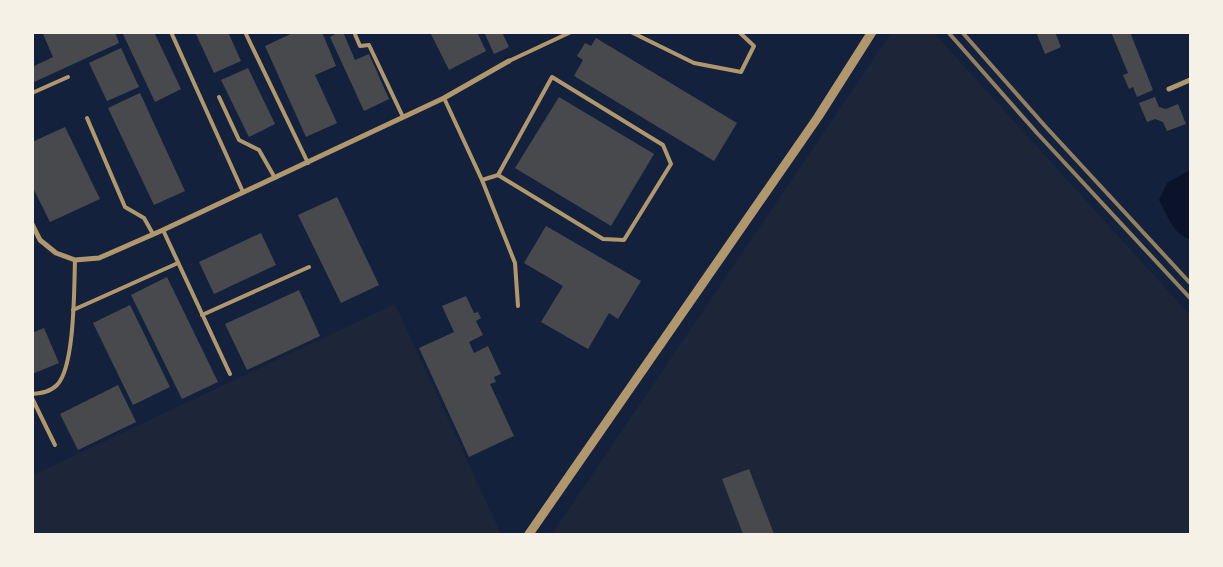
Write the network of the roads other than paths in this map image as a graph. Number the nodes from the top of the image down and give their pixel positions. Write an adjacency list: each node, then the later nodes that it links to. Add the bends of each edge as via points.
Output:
1 (171, 32): 21 (lane)
2 (246, 32): 17 (lane)
3 (354, 32): 15 (lane, via 360,46 368,45)
4 (571, 32): 8 (lane)
5 (631, 32): 6 (lane, via 694,63 740,72 754,46)
6 (739, 32)
7 (872, 32): 35 (street, via 818,117)
8 (509, 62): 14 (street)
9 (68, 77): 12 (lane)
10 (1190, 80): 11 (street)
11 (1169, 89)
12 (32, 93)
13 (219, 97): 19 (lane, via 239,140 259,150)
14 (444, 98): 15 (street); 20 (lane)
15 (403, 117): 17 (street)
16 (86, 118): 24 (lane, via 125,207 144,218)
17 (308, 163): 19 (street)
18 (498, 174): 18 (lane, via 603,239 624,240 672,164 663,145 552,77); 20 (lane)
19 (275, 178): 21 (street)
20 (482, 180): 28 (lane, via 516,264)
21 (243, 192): 23 (street)
22 (32, 224): 25 (street, via 40,240 56,253)
23 (163, 230): 24 (street); 26 (lane)
24 (153, 234): 25 (street, via 99,258)
25 (75, 260): 29 (lane)
26 (178, 263): 29 (lane); 30 (lane)
27 (309, 267): 30 (lane)
28 (518, 306)
29 (73, 310): 32 (lane, via 71,341 61,380 45,393)
30 (202, 315): 31 (lane)
31 (230, 374)
32 (32, 394)
33 (32, 398): 34 (lane)
34 (55, 445)
35 (529, 534)

